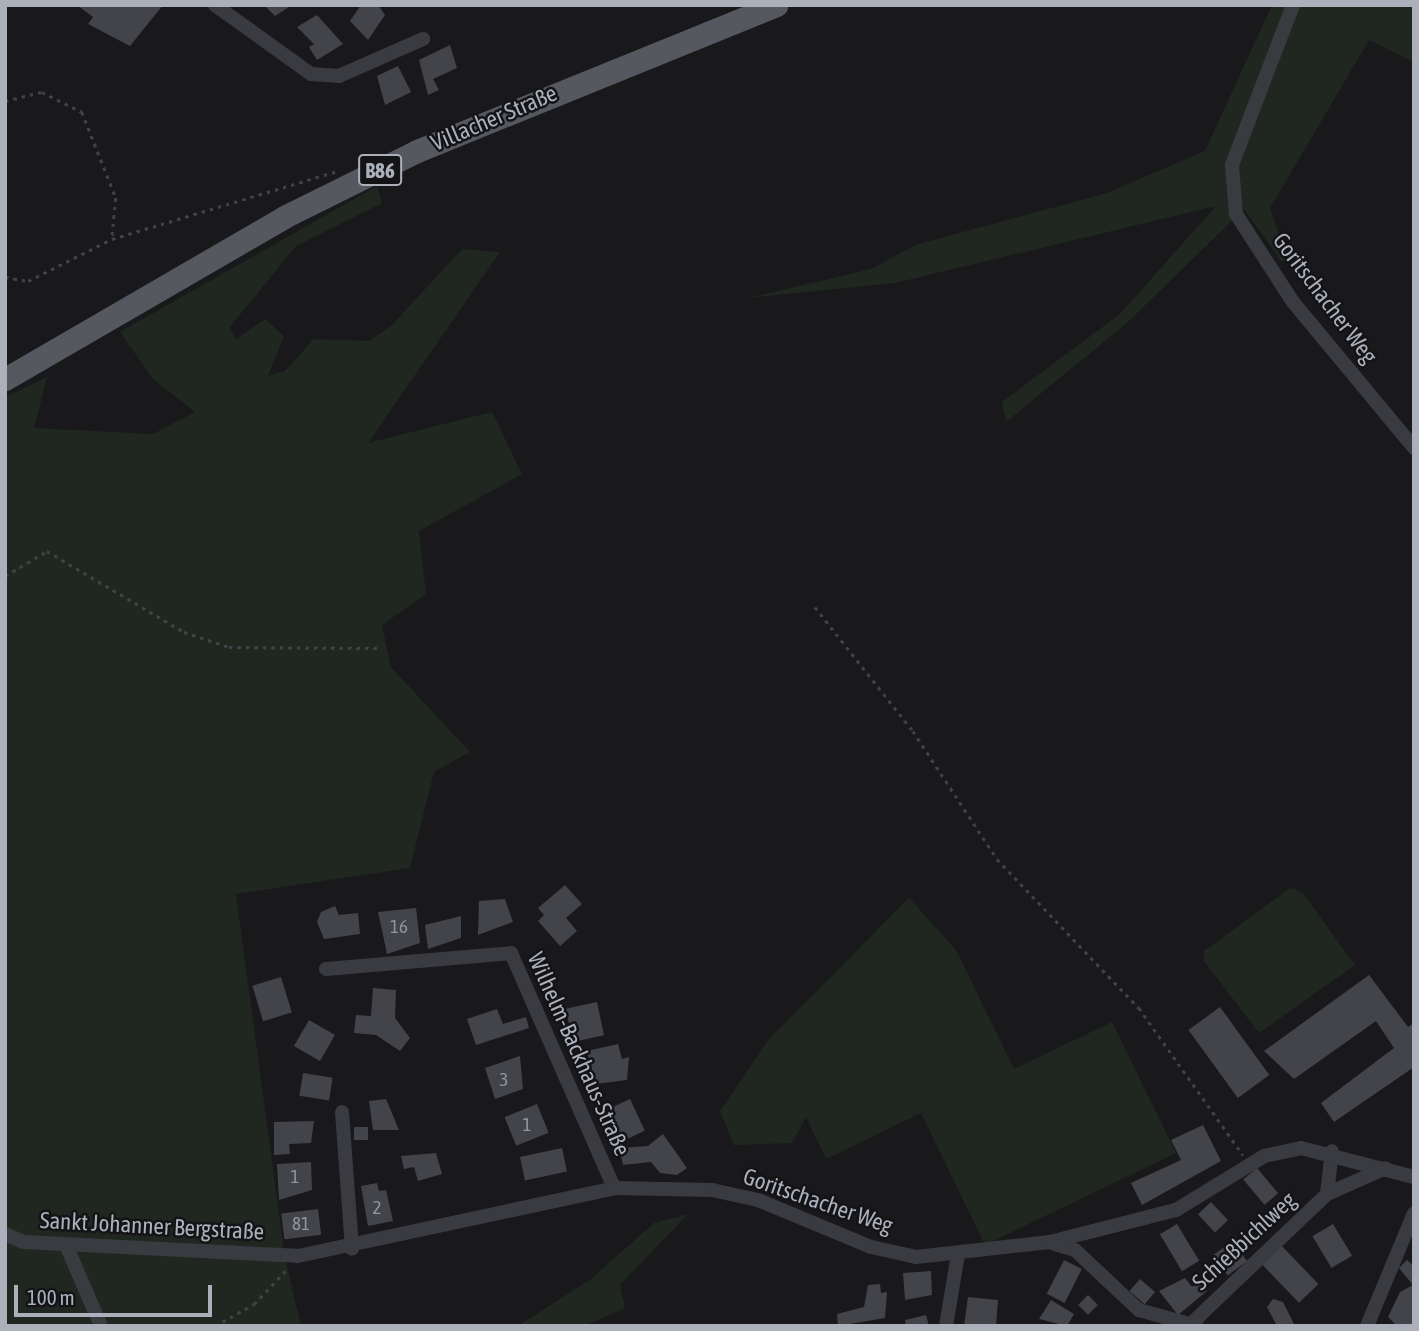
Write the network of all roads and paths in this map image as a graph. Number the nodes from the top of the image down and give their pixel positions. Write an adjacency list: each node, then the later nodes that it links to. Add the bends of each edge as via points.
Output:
1 (776, 5): 6 (main road, Villacher Straße / B86, via 493,117)
2 (1293, 5): 10 (street, Goritschacher Weg, via 1232,165 1236,214 1293,302)
3 (214, 6): 4 (street, via 311,74 339,75)
4 (423, 39)
5 (5, 101): 7 (path, via 42,92 82,112 116,198)
6 (345, 187): 7 (path, via 336,169); 9 (main road, Villacher Straße / B86)
7 (112, 239): 8 (path, via 28,281)
8 (5, 277)
9 (5, 379)
10 (1414, 448)
11 (5, 576): 13 (path, via 47,551 184,632 229,647)
12 (815, 607): 17 (path, via 913,731 997,859 1139,1008)
13 (379, 648)
14 (326, 969): 20 (street, Wilhelm-Backhaus-Straße, via 511,953)
15 (342, 1112): 26 (street)
16 (1332, 1151): 18 (street, Goritschacher Weg); 21 (street, Schießbichlweg); 24 (street, Goritschacher Weg, via 1301,1148 1264,1156 1176,1210)
17 (1246, 1159)
18 (1390, 1168): 19 (street, Goritschacher Weg); 21 (street, Schießbichlweg)
19 (1414, 1177)
20 (614, 1188): 26 (street, Goritschacher Weg); 27 (street, Goritschacher Weg, via 712,1190 758,1200 871,1247 916,1257)
21 (1327, 1194): 29 (street, Schießbichlweg)
22 (1414, 1213): 33 (street)
23 (5, 1234): 25 (street, Sankt Johanner Bergstraße)
24 (1050, 1242): 27 (street, Goritschacher Weg); 29 (street, Schießbichlweg, via 1075,1250 1139,1310)
25 (66, 1245): 28 (street, Sankt Johanner Bergstraße); 30 (street)
26 (352, 1249): 28 (street, Goritschacher Weg)
27 (958, 1254): 32 (street)
28 (298, 1256): 31 (path, via 254,1304)
29 (1195, 1324)
30 (100, 1326)
31 (215, 1326)
32 (946, 1326)
33 (1367, 1326)

